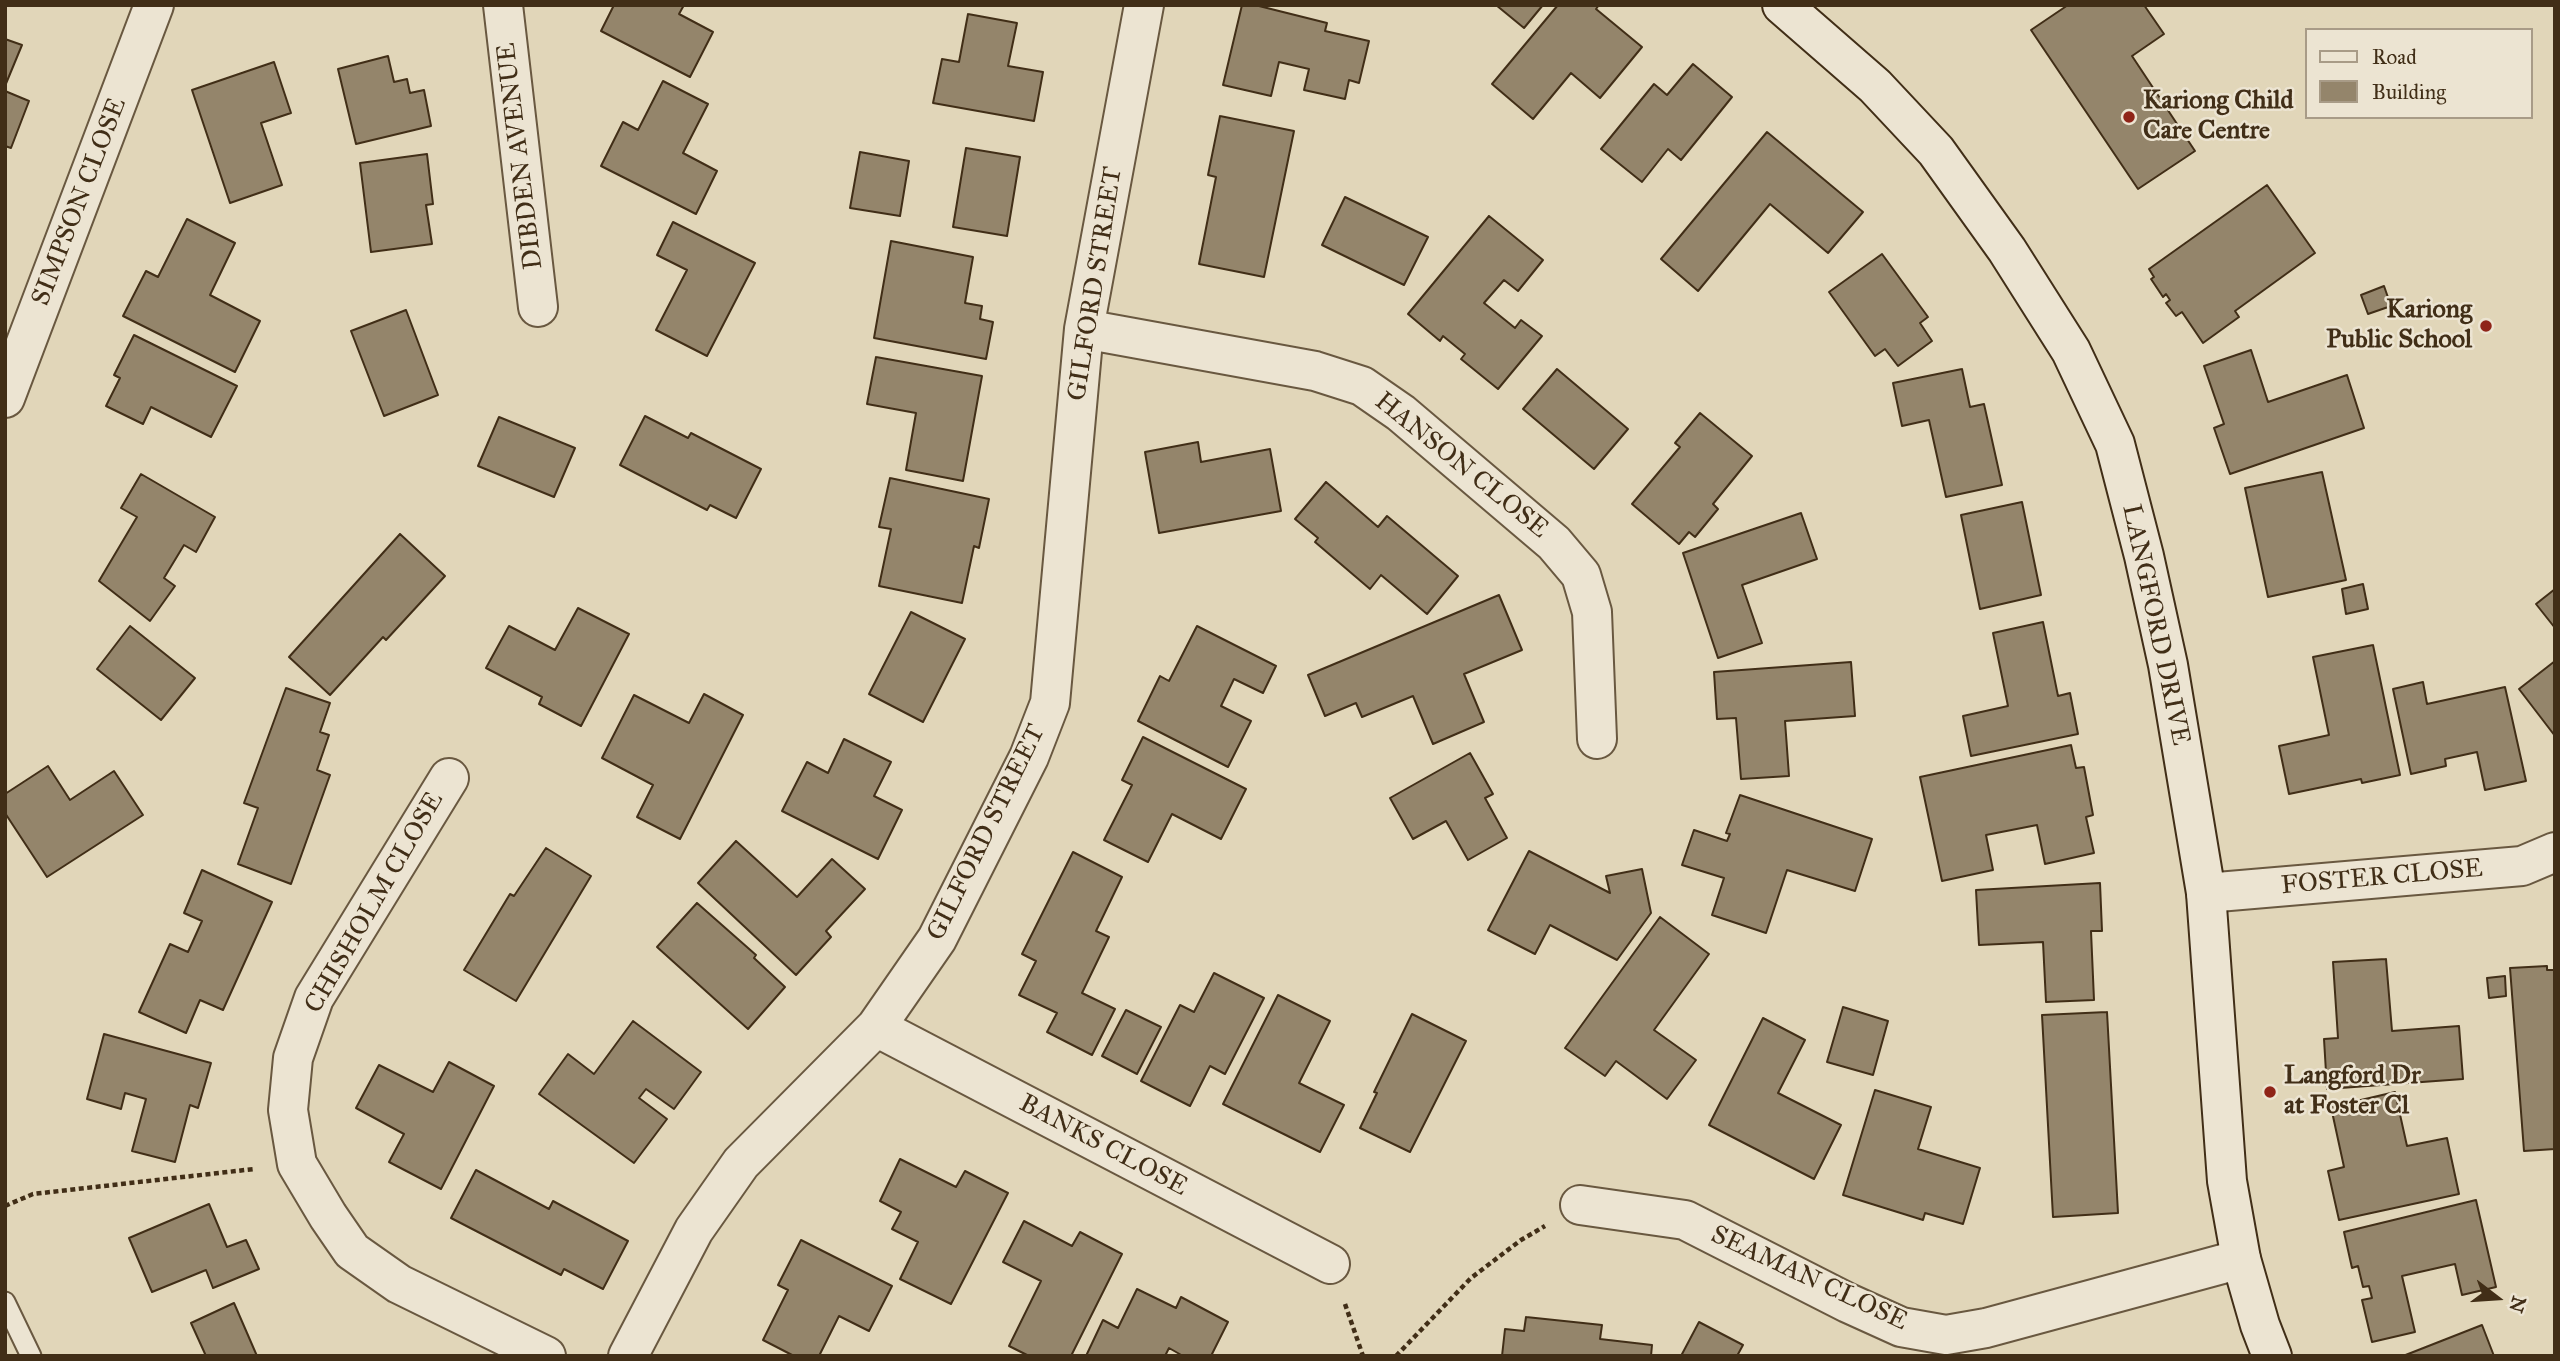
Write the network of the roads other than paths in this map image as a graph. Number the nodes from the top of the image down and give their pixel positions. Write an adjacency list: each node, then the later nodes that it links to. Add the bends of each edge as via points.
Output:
1 (154, 5): 7 (street, SIMPSON CLOSE)
2 (503, 5): 5 (street, DIBDEN AVENUE)
3 (1144, 5): 6 (street, GILFORD STREET)
4 (1782, 5): 11 (street, LANGFORD DRIVE, via 1875,86 1937,151 2071,351 2115,444 2144,556 2168,665)
5 (538, 307)
6 (1084, 329): 8 (street, HANSON CLOSE, via 1315,371 1362,386 1401,413 1554,543 1581,575 1592,612); 12 (street, GILFORD STREET, via 1050,703 1029,757 937,939)
7 (5, 398)
8 (1597, 739)
9 (449, 778): 18 (street, CHISHOLM CLOSE, via 314,998 293,1058 288,1110 297,1164 352,1251 398,1283)
10 (2555, 852): 11 (street, FOSTER CLOSE, via 2522,866)
11 (2206, 893): 14 (street, LANGFORD DRIVE, via 2227,1181)
12 (876, 1027): 15 (street, BANKS CLOSE); 19 (street, GILFORD STREET, via 741,1163 694,1230)
13 (1580, 1206): 14 (street, SEAMAN CLOSE, via 1685,1220 1900,1327 1946,1335)
14 (2241, 1259): 20 (street, LANGFORD DRIVE)
15 (1331, 1264)
16 (5, 1302): 17 (lane)
17 (31, 1356)
18 (546, 1356)
19 (628, 1356)
20 (2272, 1356)

